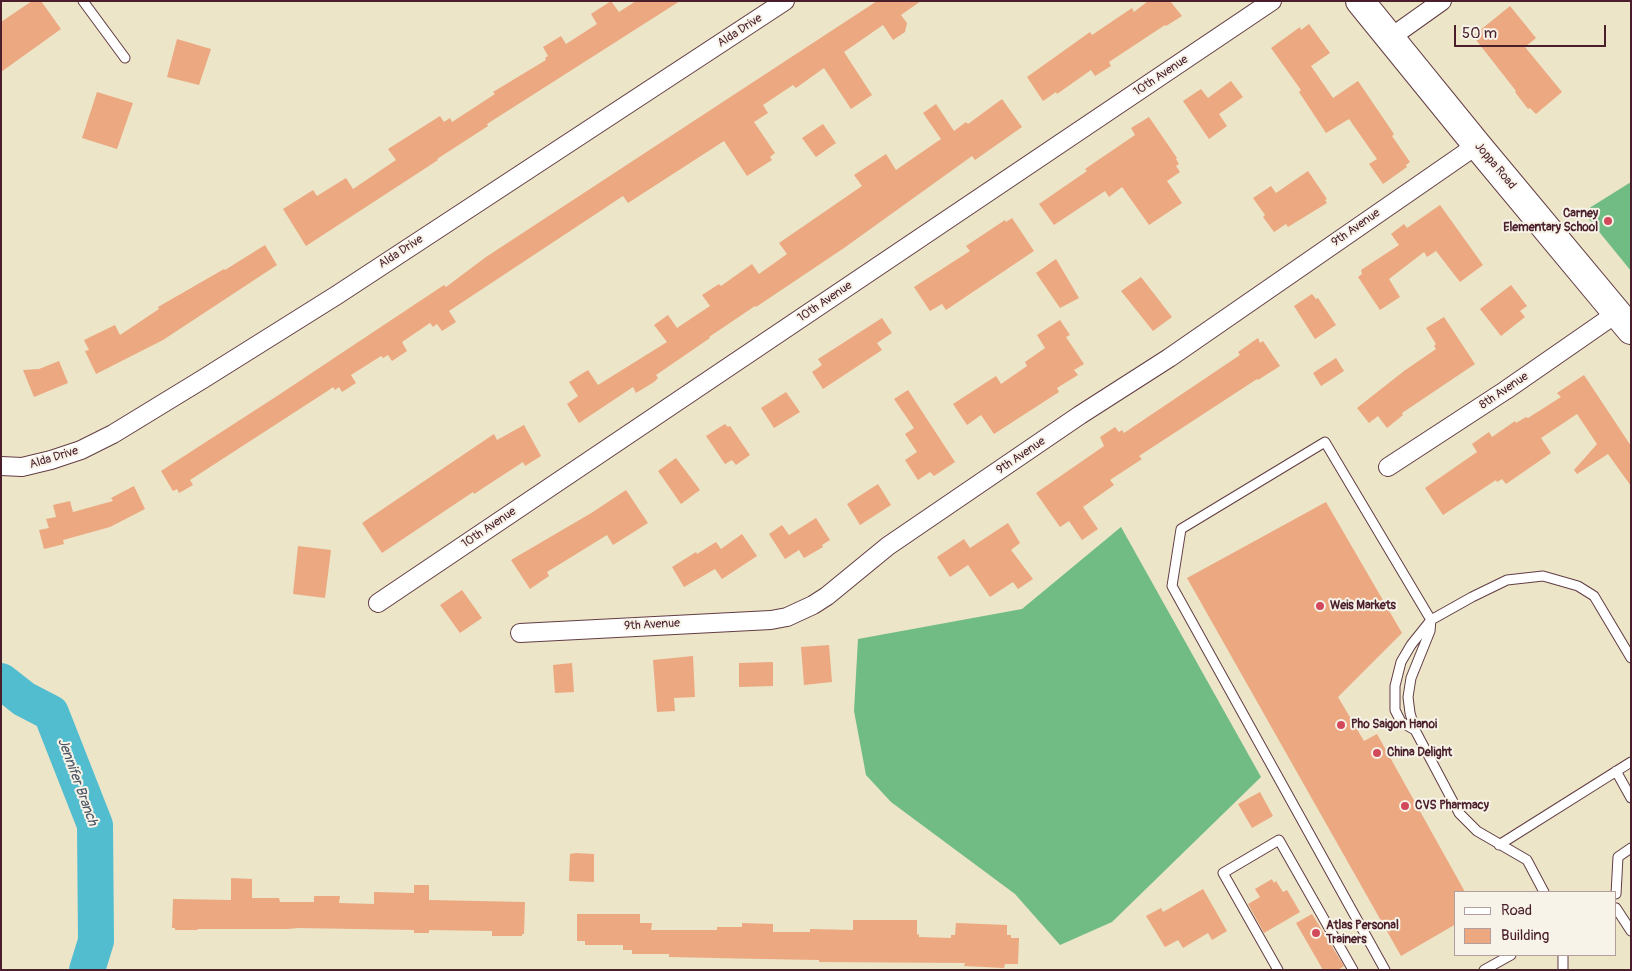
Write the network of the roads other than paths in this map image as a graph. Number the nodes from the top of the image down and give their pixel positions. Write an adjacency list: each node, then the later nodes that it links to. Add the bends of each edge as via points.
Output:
1 (83, 1): 7 (lane)
2 (785, 1): 10 (street, Alda Drive, via 337,295 113,434 51,460 22,468)
3 (1272, 1): 12 (street, 10th Avenue)
4 (1360, 1): 6 (main road, Joppa Road)
5 (1442, 1): 6 (street)
6 (1390, 38): 8 (main road, Joppa Road)
7 (125, 58)
8 (1477, 145): 9 (main road, Joppa Road); 14 (street, 9th Avenue, via 888,546 827,596 807,608 771,620)
9 (1624, 322): 11 (street, 8th Avenue, via 1506,390)
10 (1, 466)
11 (1388, 467)
12 (378, 603)
13 (1431, 620): 15 (lane, via 1507,580 1543,576 1578,586 1594,596); 16 (lane, via 1430,631 1411,678 1408,697); 16 (lane, via 1401,662 1395,686 1395,710 1400,722); 30 (lane, via 1325,442 1181,528 1172,586)
14 (520, 633)
15 (1631, 658)
16 (1415, 730): 20 (lane, via 1459,813 1477,831)
17 (1631, 762): 18 (lane)
18 (1616, 771): 19 (lane); 20 (lane)
19 (1631, 798)
20 (1499, 845): 22 (lane, via 1527,860)
21 (1631, 848): 23 (lane, via 1618,857)
22 (1543, 891)
23 (1616, 891)
24 (1617, 910): 25 (lane)
25 (1631, 931)
26 (1509, 956): 31 (lane)
27 (1563, 956): 32 (lane)
28 (1278, 970): 29 (lane, via 1223,872 1279,840)
29 (1353, 970)
30 (1385, 970)
31 (1484, 970)
32 (1564, 970)

